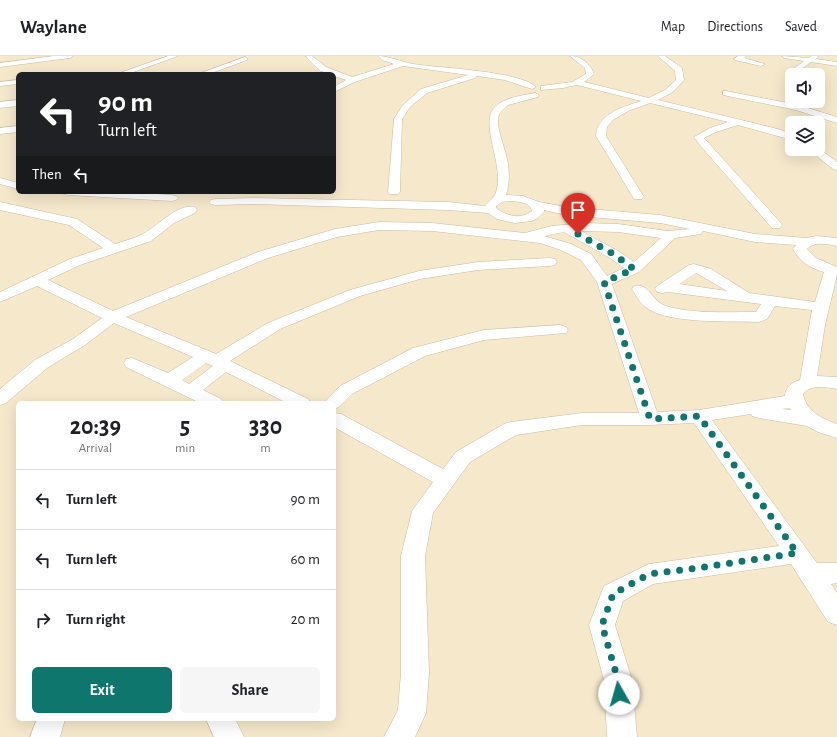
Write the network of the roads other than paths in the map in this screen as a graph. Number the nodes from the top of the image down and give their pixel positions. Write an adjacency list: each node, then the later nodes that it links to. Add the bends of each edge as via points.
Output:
1 (70, 56): 14 (street)
2 (175, 56): 16 (street)
3 (381, 56): 11 (street)
4 (572, 56): 24 (street, via 588,67 590,74)
5 (661, 56): 32 (street, via 679,70 680,80 667,93)
6 (743, 56): 12 (street, via 737,59)
7 (785, 56): 9 (street)
8 (309, 57): 18 (street)
9 (812, 58): 13 (street); 15 (street)
10 (245, 59): 17 (street)
11 (403, 64): 20 (street); 22 (street)
12 (761, 64)
13 (837, 64)
14 (0, 65)
15 (799, 68)
16 (127, 72)
17 (208, 72)
18 (331, 72)
19 (336, 74): 22 (street)
20 (474, 74): 21 (street); 46 (street, via 424,91 407,105 398,119)
21 (492, 77): 27 (street, via 512,84); 28 (street, via 522,83)
22 (352, 80): 26 (street)
23 (16, 82): 25 (street)
24 (577, 83): 28 (street, via 547,90 545,95); 32 (street)
25 (0, 84)
26 (336, 89)
27 (522, 91): 28 (street); 31 (street)
28 (534, 91): 31 (street)
29 (726, 93): 33 (street)
30 (785, 96): 33 (street)
31 (512, 100): 44 (street, via 497,109 493,118)
32 (650, 101): 37 (street); 49 (street, via 612,117 603,125 600,136)
33 (773, 102): 36 (street)
34 (16, 103): 35 (street)
35 (0, 105)
36 (837, 120)
37 (739, 122): 40 (street); 56 (street, via 699,137)
38 (16, 129): 39 (street)
39 (0, 131)
40 (785, 135)
41 (822, 156): 42 (street)
42 (837, 167)
43 (0, 181): 45 (street)
44 (504, 183): 50 (street); 52 (street, via 502,192)
45 (16, 185)
46 (394, 192)
47 (81, 194): 54 (street)
48 (182, 194): 54 (street)
49 (638, 197)
50 (520, 199): 52 (street); 55 (street, via 530,202)
51 (207, 202): 52 (street, via 448,206); 54 (street)
52 (494, 204): 55 (street, via 500,216 512,219 524,219)
53 (0, 206): 63 (street, via 74,222)
54 (171, 208): 63 (street, via 146,238)
55 (536, 210): 58 (street, via 613,214 660,219)
56 (776, 224)
57 (567, 228): 59 (street, via 618,228); 60 (street); 65 (street)
58 (706, 228): 59 (street, via 690,233); 62 (street)
59 (672, 234): 65 (street)
60 (524, 237): 68 (street, via 542,239 566,247 586,258); 74 (street, via 424,227 379,226 334,233 263,255)
61 (837, 242): 62 (street, via 824,240)
62 (804, 248): 66 (street, via 813,263)
63 (113, 249): 67 (street, via 75,262)
64 (550, 262): 77 (street, via 478,266 419,275 355,293 274,326)
65 (634, 269): 68 (street)
66 (834, 270): 73 (street)
67 (38, 281): 71 (street); 74 (street)
68 (604, 282): 90 (street)
69 (665, 287): 70 (street); 70 (street, via 694,268); 72 (street, via 642,294 652,306 665,311 759,318)
70 (747, 297): 72 (street)
71 (0, 298)
72 (771, 300): 73 (street)
73 (821, 307): 76 (street)
74 (114, 317): 77 (street); 83 (street, via 41,364)
75 (560, 330): 86 (street, via 484,335 420,352 346,390)
76 (812, 352): 80 (street); 81 (street)
77 (216, 361): 79 (street); 82 (street); 85 (street)
78 (132, 363): 79 (street)
79 (168, 380): 82 (street)
80 (808, 382): 81 (street); 87 (street, via 798,386 794,393)
81 (834, 383)
82 (191, 391): 84 (street)
83 (0, 399)
84 (211, 401)
85 (298, 401)
86 (335, 401)
87 (795, 401): 88 (street); 92 (street, via 801,411)
88 (745, 409): 89 (street); 92 (street)
89 (699, 416): 90 (street); 95 (street)
90 (650, 419): 94 (street, via 582,419 512,429 463,457)
91 (336, 420): 94 (street)
92 (812, 420): 93 (street)
93 (837, 431)
94 (446, 480): 103 (street, via 423,511 413,556 415,672 412,713)
95 (797, 553): 97 (street); 104 (street, via 649,574 613,594 602,625 618,680)
96 (837, 573): 97 (street)
97 (811, 574): 98 (street)
98 (837, 614)
99 (50, 721): 101 (street)
100 (221, 721): 102 (street)
101 (45, 737)
102 (229, 737)
103 (399, 737)
104 (622, 737)

